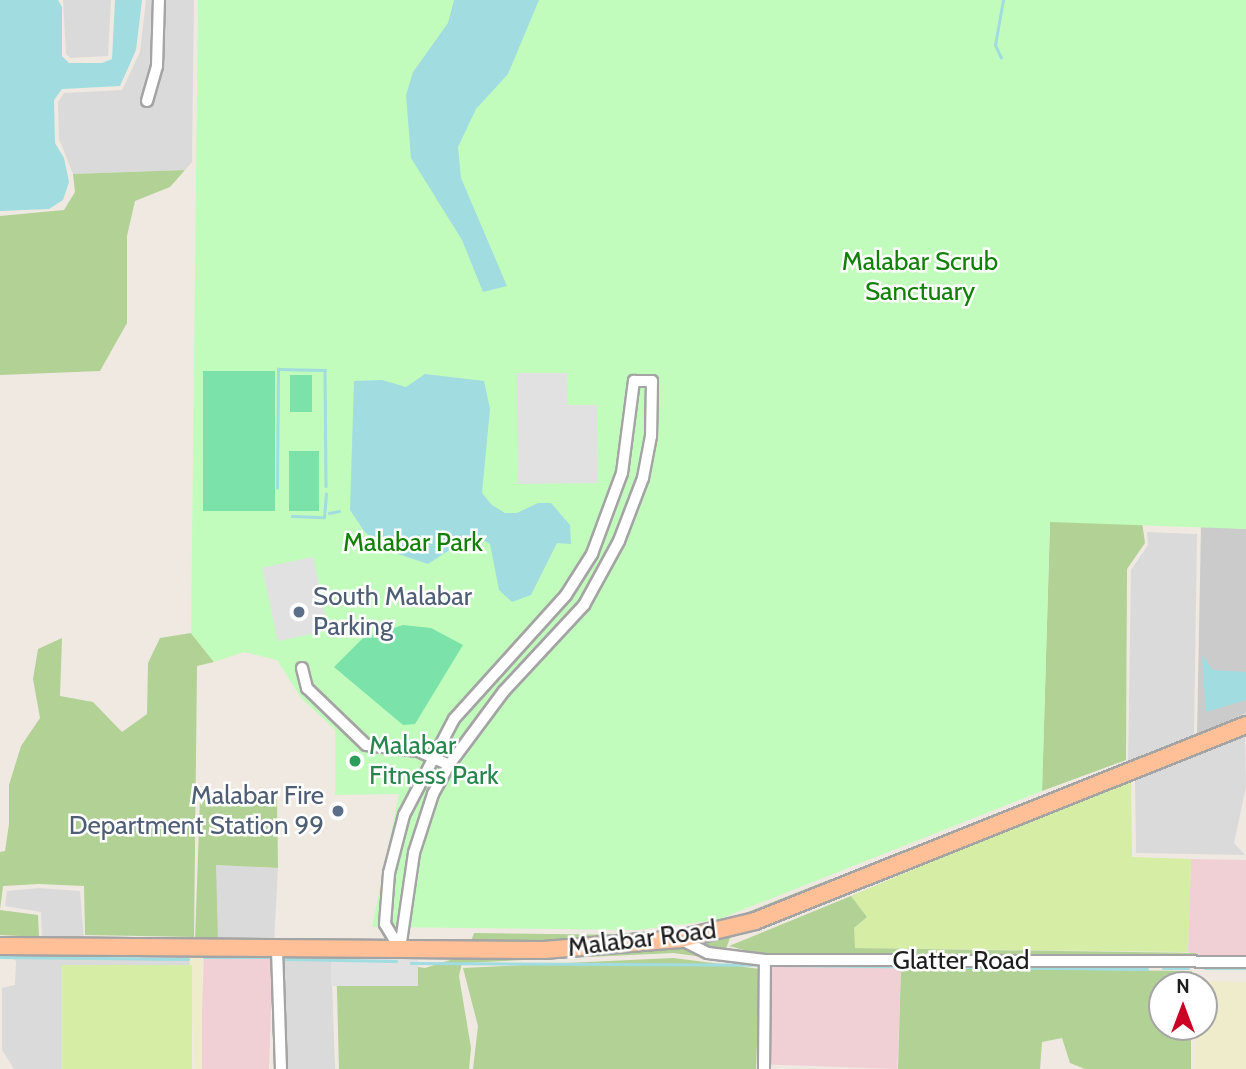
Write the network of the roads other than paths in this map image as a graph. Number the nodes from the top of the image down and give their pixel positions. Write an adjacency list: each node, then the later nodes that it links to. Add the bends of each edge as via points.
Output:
1 (159, 0): 2 (street, via 157,66)
2 (147, 101)
3 (592, 554): 4 (street); 4 (street, via 625,463 634,381 652,381 651,436 643,478); 5 (street, via 566,595)
4 (607, 566): 7 (street, via 583,606)
5 (502, 663): 7 (street); 9 (street, via 454,719)
6 (302, 668): 9 (street, via 307,688 366,746)
7 (517, 677): 10 (street)
8 (1246, 725): 11 (main road, Malabar Road, via 755,921)
9 (433, 757): 10 (street); 14 (street, via 404,814 389,873 385,924)
10 (449, 765): 14 (street, via 414,853)
11 (680, 939): 14 (main road, Malabar Road, via 603,949); 15 (street, Glatter Road, via 708,953)
12 (0, 946): 13 (main road, Malabar Road)
13 (277, 949): 14 (main road, Malabar Road); 17 (street)
14 (400, 949)
15 (765, 960): 16 (street, Glatter Road); 18 (street)
16 (1246, 962)
17 (281, 1069)
18 (764, 1069)

